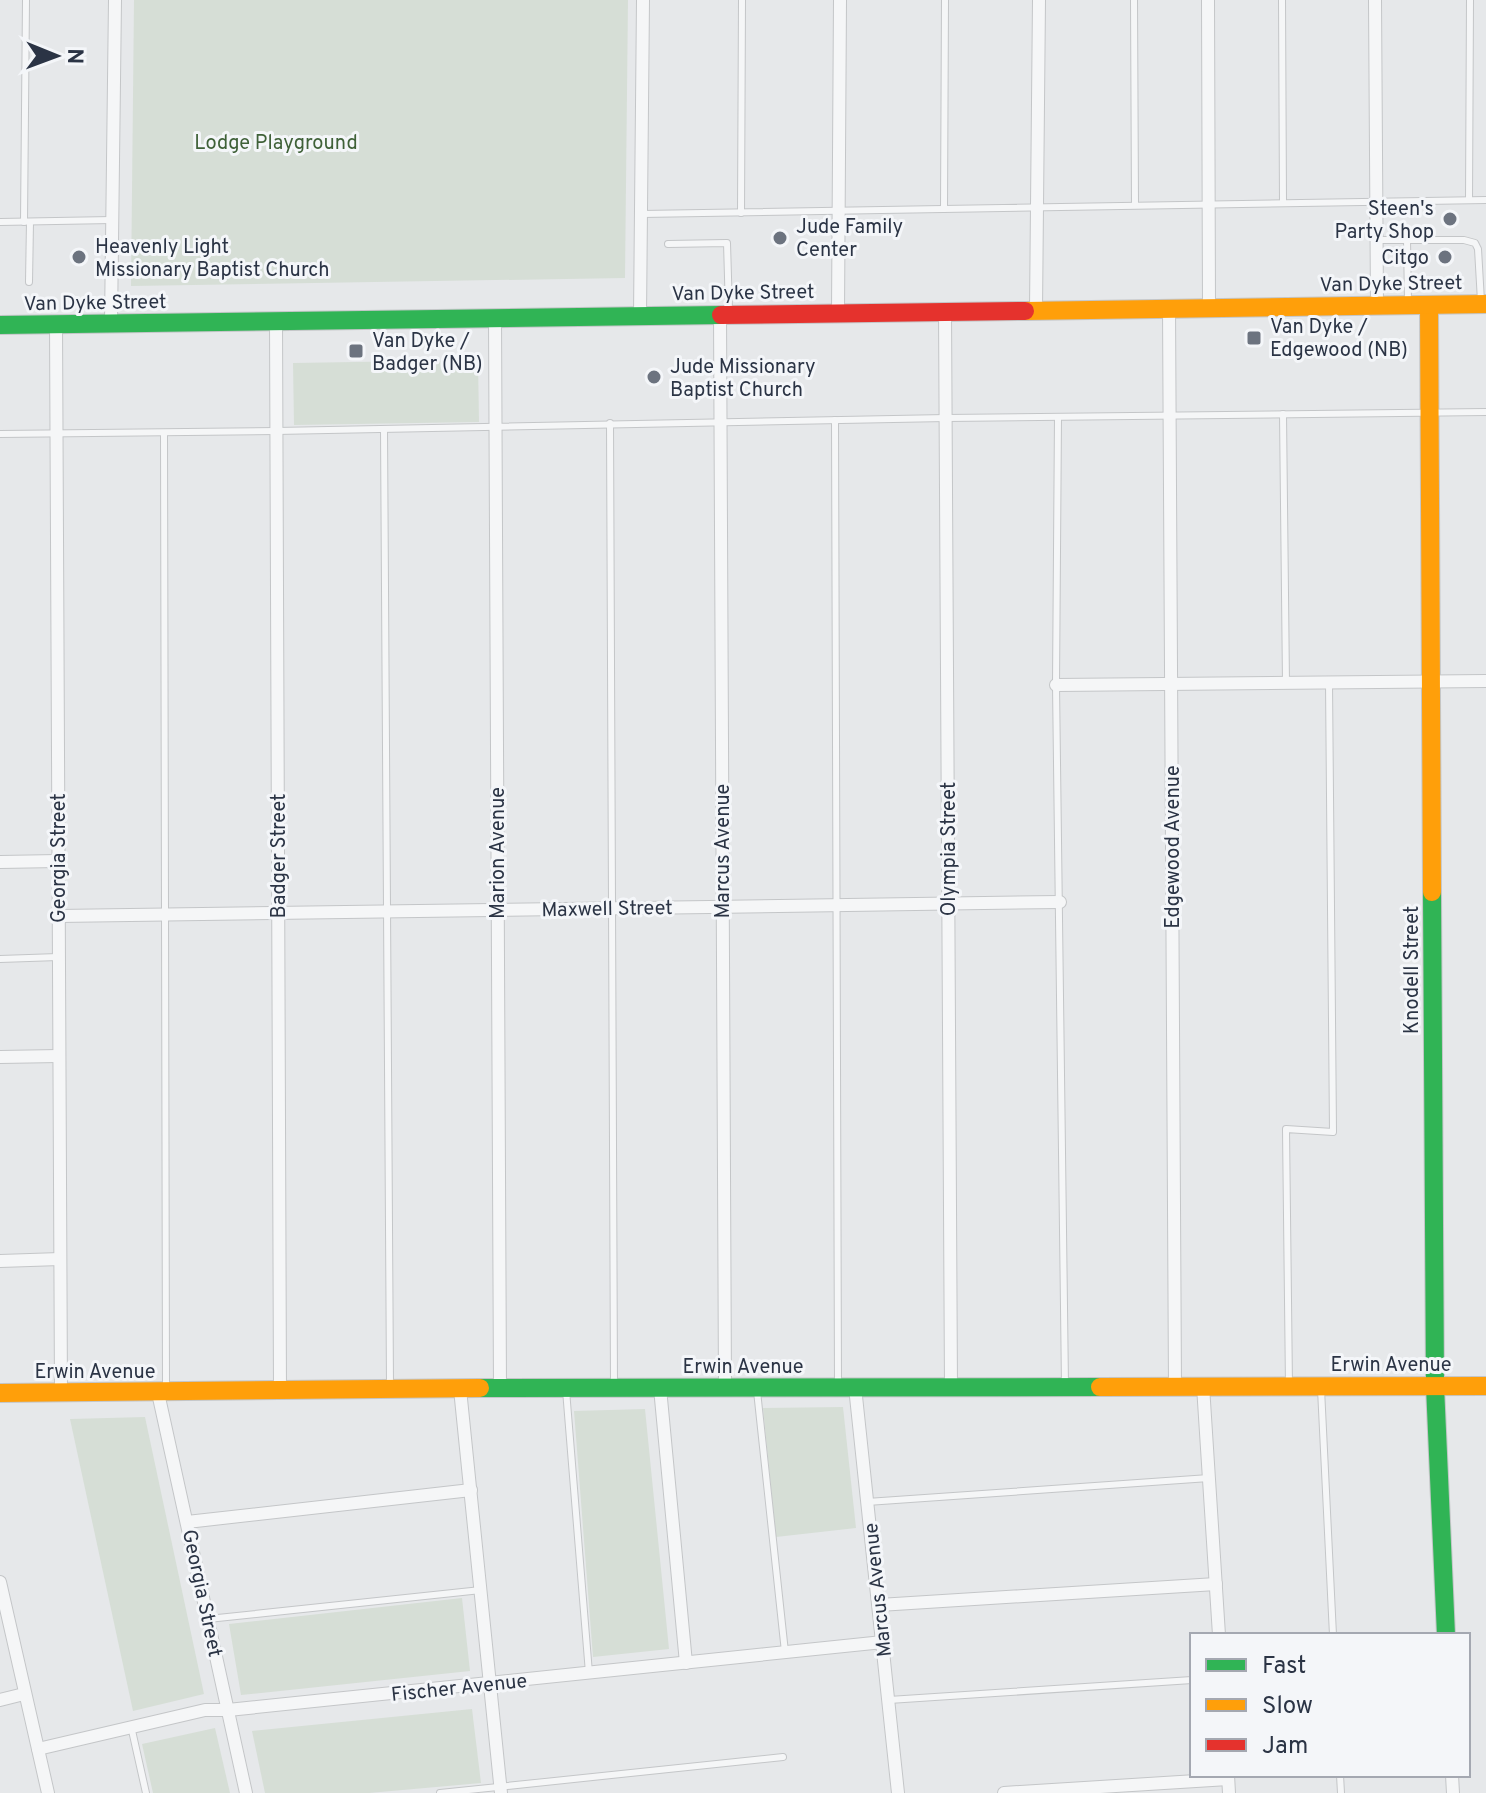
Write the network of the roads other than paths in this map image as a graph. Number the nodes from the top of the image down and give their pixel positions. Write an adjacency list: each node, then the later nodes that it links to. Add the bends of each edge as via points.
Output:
1 (26, 0): 26 (lane)
2 (115, 0): 24 (street)
3 (643, 0): 23 (street)
4 (742, 0): 22 (lane)
5 (840, 0): 21 (street)
6 (945, 0): 20 (lane)
7 (1039, 0): 19 (street)
8 (1134, 0): 18 (lane)
9 (1208, 0): 17 (street)
10 (1282, 0): 16 (lane)
11 (1375, 0): 15 (street)
12 (1470, 0): 13 (lane)
13 (1469, 200): 14 (lane); 15 (lane)
14 (1486, 200)
15 (1375, 202): 16 (lane); 27 (street)
16 (1283, 203): 17 (lane)
17 (1208, 204): 18 (lane); 35 (street)
18 (1135, 205): 19 (lane)
19 (1037, 207): 20 (lane); 37 (street)
20 (944, 209): 21 (lane)
21 (838, 211): 22 (lane); 39 (street)
22 (741, 213): 23 (lane)
23 (641, 214): 41 (street)
24 (113, 220): 26 (lane); 44 (street)
25 (0, 222): 26 (lane)
26 (27, 222): 30 (lane)
27 (1376, 240): 28 (lane); 32 (street)
28 (1407, 240): 31 (lane, via 1475,243); 33 (lane)
29 (668, 244): 40 (lane, via 727,243)
30 (29, 282)
31 (1484, 304): 34 (street, Van Dyke Street)
32 (1377, 305): 33 (street, Van Dyke Street); 35 (street, Van Dyke Street)
33 (1408, 305): 34 (street, Van Dyke Street)
34 (1429, 305): 48 (street, Knodell Street)
35 (1209, 306): 36 (street, Van Dyke Street)
36 (1169, 308): 37 (street, Van Dyke Street); 50 (street, Edgewood Avenue)
37 (1036, 310): 38 (street, Van Dyke Street)
38 (945, 311): 39 (street, Van Dyke Street); 52 (street, Olympia Street)
39 (838, 312): 40 (street, Van Dyke Street)
40 (725, 314): 41 (street, Van Dyke Street); 54 (street, Marcus Avenue)
41 (640, 316): 42 (street, Van Dyke Street)
42 (495, 318): 43 (street, Van Dyke Street); 56 (street, Marion Avenue)
43 (276, 321): 44 (street, Van Dyke Street); 58 (street, Badger Street)
44 (111, 323): 45 (street, Van Dyke Street)
45 (56, 324): 46 (street, Van Dyke Street); 61 (street, Georgia Street)
46 (0, 325)
47 (1486, 412): 48 (lane)
48 (1430, 413): 49 (lane); 63 (street, Knodell Street)
49 (1283, 414): 50 (lane); 64 (lane)
50 (1170, 415): 51 (lane); 66 (street, Edgewood Avenue)
51 (1058, 417): 52 (lane); 67 (lane)
52 (946, 418): 53 (lane); 71 (street, Olympia Street)
53 (835, 420): 54 (lane); 72 (lane)
54 (721, 421): 55 (lane); 73 (street, Marcus Avenue)
55 (610, 423): 56 (lane); 74 (lane)
56 (495, 426): 57 (lane); 75 (street, Marion Avenue)
57 (384, 429): 58 (lane); 76 (lane)
58 (276, 431): 59 (lane); 77 (street, Badger Street)
59 (164, 433): 61 (lane); 78 (lane)
60 (0, 434): 61 (lane)
61 (56, 434): 68 (street, Georgia Street)
62 (1486, 681): 63 (street)
63 (1431, 682): 65 (street); 90 (street, Knodell Street)
64 (1286, 683): 65 (street); 66 (street)
65 (1329, 683): 88 (lane, via 1333,1132 1286,1129)
66 (1171, 684): 67 (street); 86 (street, Edgewood Avenue)
67 (1056, 685): 70 (lane)
68 (58, 861): 69 (street); 79 (street, Georgia Street)
69 (0, 862)
70 (1060, 902): 71 (street, Maxwell Street); 95 (lane)
71 (948, 903): 72 (street, Maxwell Street); 94 (street, Olympia Street)
72 (837, 905): 73 (street, Maxwell Street); 93 (lane)
73 (722, 907): 74 (street, Maxwell Street); 98 (street, Marcus Avenue)
74 (612, 908): 75 (street, Maxwell Street); 101 (lane)
75 (497, 910): 76 (street, Maxwell Street); 96 (street, Marion Avenue)
76 (387, 911): 77 (street, Maxwell Street); 99 (lane)
77 (278, 913): 78 (street, Maxwell Street); 103 (street, Badger Street)
78 (167, 914): 79 (street, Maxwell Street); 106 (lane)
79 (58, 916): 80 (street, Georgia Street)
80 (58, 957): 81 (lane); 82 (street, Georgia Street)
81 (0, 959)
82 (59, 1056): 83 (street); 84 (street, Georgia Street)
83 (0, 1057)
84 (60, 1259): 85 (street); 105 (street, Georgia Street)
85 (0, 1261)
86 (1175, 1386): 87 (street, Erwin Avenue); 95 (street, Erwin Avenue)
87 (1203, 1386): 88 (street, Erwin Avenue); 107 (street)
88 (1289, 1386): 89 (street, Erwin Avenue)
89 (1321, 1386): 90 (street, Erwin Avenue); 117 (lane)
90 (1435, 1386): 91 (street, Erwin Avenue); 118 (street, Knodell Street)
91 (1486, 1386)
92 (757, 1387): 93 (street, Erwin Avenue); 98 (street, Erwin Avenue); 120 (lane)
93 (846, 1387): 94 (street, Erwin Avenue); 109 (street, Marcus Avenue)
94 (951, 1387): 95 (street, Erwin Avenue)
95 (1065, 1387)
96 (500, 1388): 100 (street, Erwin Avenue); 102 (street, Erwin Avenue)
97 (660, 1388): 98 (street, Erwin Avenue); 101 (street, Erwin Avenue); 121 (street)
98 (725, 1388)
99 (390, 1389): 100 (street, Erwin Avenue); 103 (street, Erwin Avenue)
100 (460, 1389): 108 (street)
101 (614, 1389): 102 (street, Erwin Avenue)
102 (566, 1390): 122 (lane)
103 (280, 1391): 106 (street, Erwin Avenue)
104 (0, 1393): 105 (street, Erwin Avenue)
105 (61, 1393): 106 (street, Erwin Avenue)
106 (162, 1393): 110 (street, Georgia Street)
107 (1209, 1478): 109 (lane); 112 (street)
108 (471, 1490): 110 (street); 113 (street)
109 (867, 1502): 114 (street, Marcus Avenue)
110 (187, 1522): 115 (street, Georgia Street)
111 (0, 1582): 125 (street)
112 (1216, 1584): 114 (street); 116 (street)
113 (481, 1590): 115 (lane); 124 (street)
114 (879, 1605): 119 (street, Marcus Avenue)
115 (208, 1619): 128 (street, Georgia Street)
116 (1219, 1633)
117 (1333, 1633)
118 (1446, 1633)
119 (883, 1642): 120 (street, Fischer Avenue); 127 (street, Marcus Avenue)
120 (785, 1652): 121 (street, Fischer Avenue)
121 (686, 1663): 122 (street, Fischer Avenue)
122 (589, 1673): 124 (street, Fischer Avenue)
123 (1190, 1680): 127 (lane)
124 (490, 1683): 128 (street, Fischer Avenue); 133 (street)
125 (24, 1694): 126 (street); 130 (street)
126 (0, 1700)
127 (889, 1700): 138 (street, Marcus Avenue)
128 (228, 1710): 129 (street, Fischer Avenue); 136 (street, Georgia Street)
129 (131, 1726): 130 (street, Fischer Avenue); 135 (lane)
130 (38, 1749): 134 (street)
131 (783, 1757): 133 (lane)
132 (1228, 1777): 139 (street); 140 (street)
133 (501, 1790): 137 (lane)
134 (48, 1793)
135 (146, 1793)
136 (246, 1793)
137 (440, 1793)
138 (898, 1793)
139 (1004, 1793)
140 (1229, 1793)

